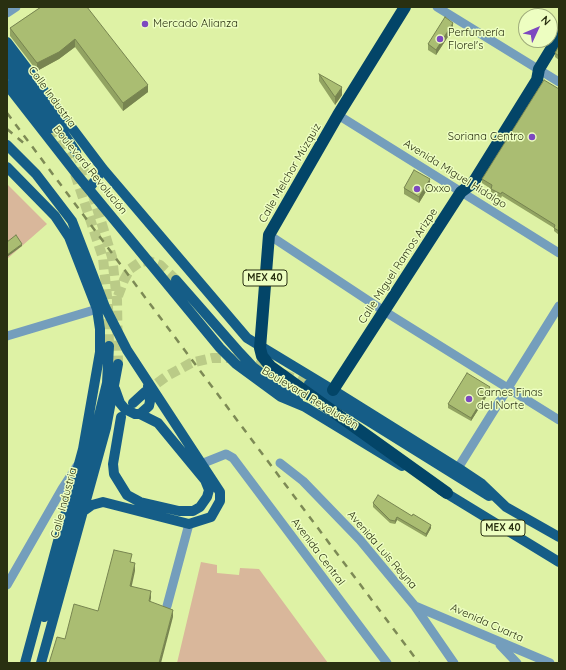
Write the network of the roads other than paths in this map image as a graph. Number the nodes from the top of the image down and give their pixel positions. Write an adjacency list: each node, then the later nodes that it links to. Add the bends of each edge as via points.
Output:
1 (16, 7): 4 (street)
2 (405, 7): 12 (highway, Calle Melchor Múzquiz / MEX 40)
3 (437, 7): 8 (street)
4 (7, 13)
5 (559, 36): 8 (highway, Calle Miguel Ramos Arizpe)
6 (7, 42): 17 (main road)
7 (7, 56): 15 (main road, Calle Industria)
8 (539, 69): 10 (street); 19 (highway, Calle Miguel Ramos Arizpe, via 537,80 473,184)
9 (7, 70): 13 (main road, Calle Industria)
10 (559, 82)
11 (7, 85): 18 (main road, Boulevard Revolución)
12 (338, 115): 19 (street, Avenida Miguel Hidalgo); 20 (highway, Calle Melchor Múzquiz / MEX 40)
13 (51, 128)
14 (7, 145): 24 (main road, via 36,174 72,221)
15 (76, 152)
16 (7, 167): 24 (main road, via 55,216 69,237)
17 (103, 169): 18 (main road); 28 (main road, via 237,328)
18 (89, 189): 36 (main road, Boulevard Revolución, via 220,348 236,364 281,397)
19 (461, 192): 21 (street, Avenida Miguel Hidalgo); 25 (highway, Calle Miguel Ramos Arizpe)
20 (268, 235): 25 (street); 28 (highway, Calle Melchor Múzquiz / MEX 40)
21 (559, 253)
22 (176, 280): 36 (main road, via 253,367)
23 (559, 306): 33 (street)
24 (101, 308): 26 (street); 31 (main road, via 110,317); 42 (main road, via 100,352 83,449)
25 (384, 311): 33 (street); 34 (highway, Calle Miguel Ramos Arizpe)
26 (7, 336)
27 (109, 346): 39 (main road, Calle Industria, via 107,383)
28 (260, 348): 34 (main road, MEX 40); 44 (highway, MEX 40, via 264,360 271,367)
29 (118, 364): 32 (main road, Calle Industria)
30 (309, 384): 45 (main road)
31 (146, 387): 35 (main road); 37 (main road, via 149,406); 41 (main road)
32 (115, 388): 37 (main road, via 125,409); 46 (main road, Calle Industria)
33 (509, 388): 38 (street); 43 (street)
34 (333, 390): 43 (main road, MEX 40)
35 (133, 403)
36 (305, 407): 44 (main road, Boulevard Revolución)
37 (140, 414): 41 (main road, via 158,424)
38 (559, 420)
39 (90, 448): 41 (main road, via 122,415 113,464 114,474 127,495 140,502 166,509 193,511 204,502 209,490); 55 (main road, Calle Industria, via 77,507)
40 (280, 463): 51 (street, Avenida Luis Reyna, via 303,481 360,540)
41 (198, 465): 47 (main road, via 220,492 220,501 211,517); 57 (street, Avenida Central, via 226,454 230,456)
42 (77, 466): 50 (street); 54 (main road)
43 (458, 468): 45 (main road, MEX 40, via 482,484)
44 (447, 493): 49 (main road, Boulevard Revolución / MEX 40)
45 (506, 507): 48 (main road, MEX 40)
46 (85, 510): 47 (main road, via 103,502); 56 (main road, Calle Industria)
47 (189, 524): 52 (street)
48 (559, 537)
49 (559, 562)
50 (7, 585)
51 (414, 605): 53 (street, Avenida Cuarta); 58 (street, Avenida Luis Reyna)
52 (167, 606)
53 (497, 642): 59 (street); 60 (street, Avenida Cuarta)
54 (25, 663)
55 (31, 663)
56 (41, 663)
57 (387, 663)
58 (454, 663)
59 (517, 663)
60 (550, 663)

